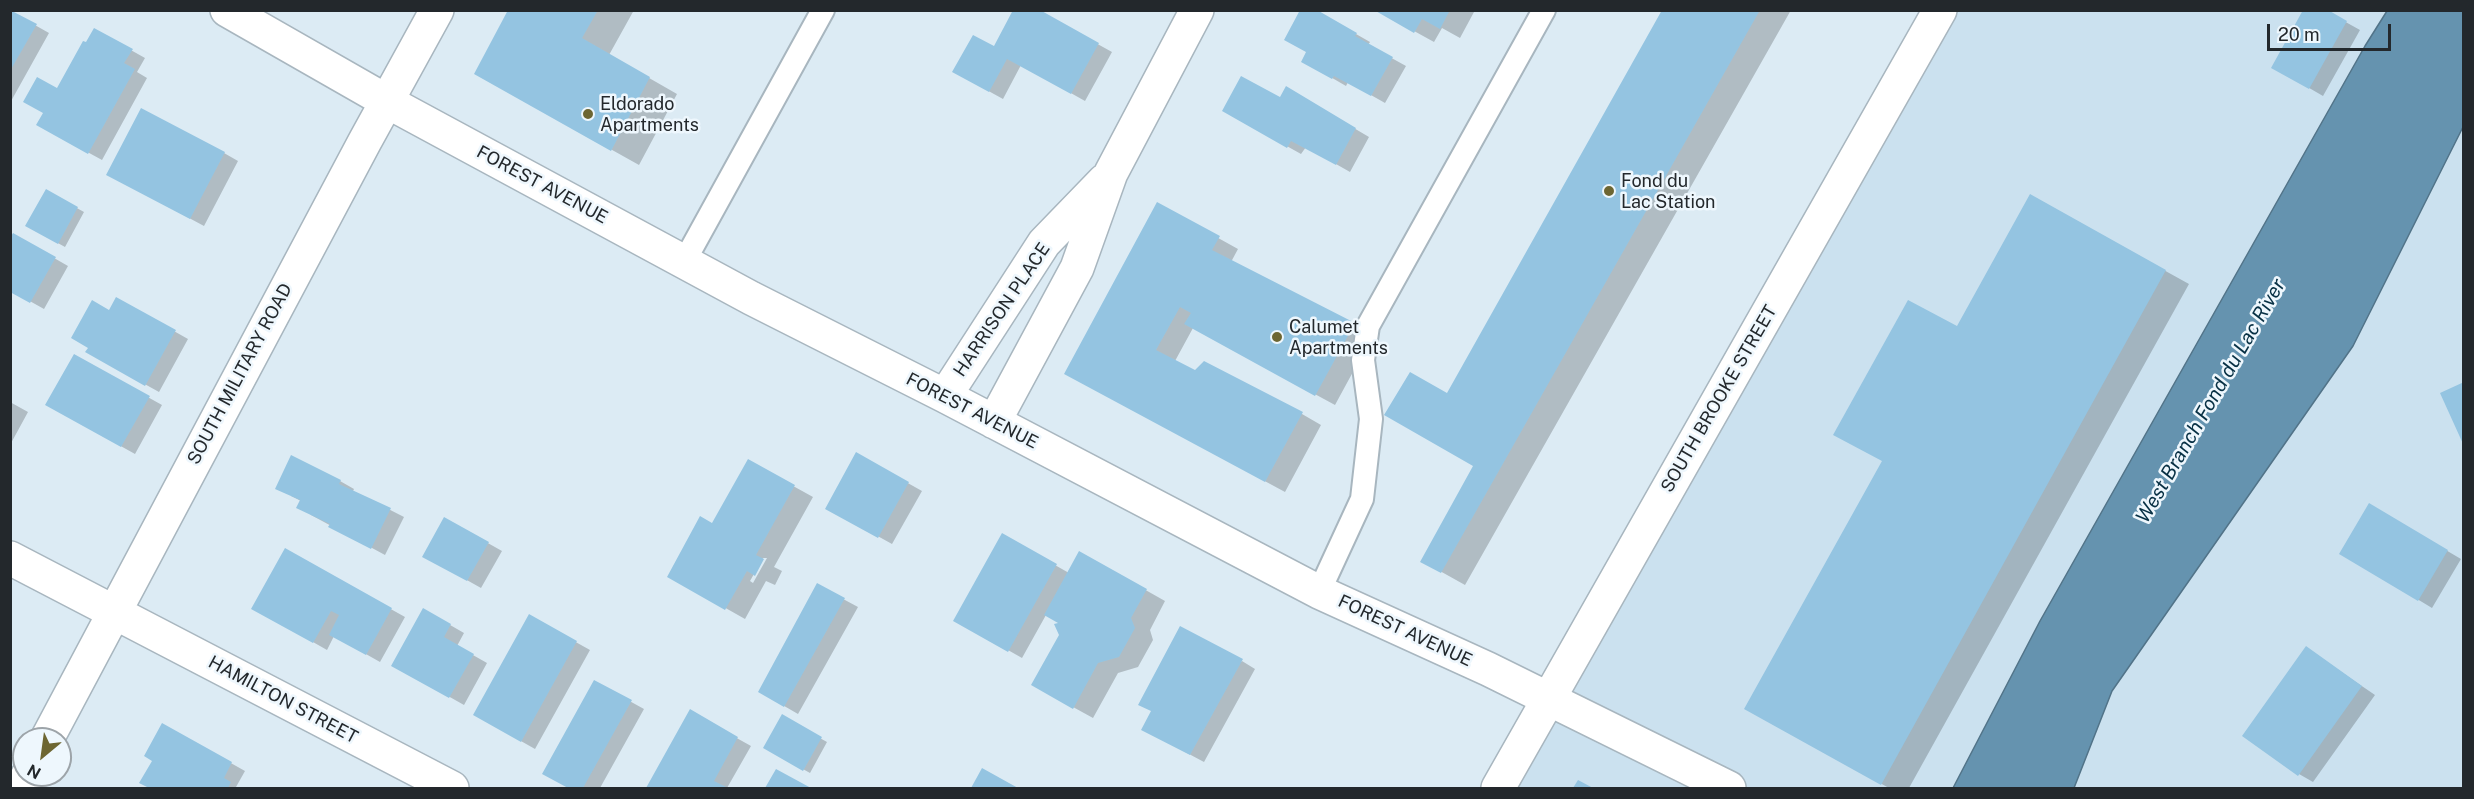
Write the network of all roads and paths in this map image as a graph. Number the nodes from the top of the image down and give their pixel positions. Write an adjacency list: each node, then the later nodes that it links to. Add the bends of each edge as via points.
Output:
1 (227, 10): 7 (street, FOREST AVENUE)
2 (437, 10): 7 (street, SOUTH MILITARY ROAD)
3 (823, 10): 9 (lane)
4 (1197, 10): 8 (street, HARRISON PLACE)
5 (1544, 10): 13 (lane, via 1368,326 1364,360 1371,419 1362,499)
6 (1940, 10): 15 (street, SOUTH BROOKE STREET)
7 (388, 102): 9 (street, FOREST AVENUE); 14 (street, SOUTH MILITARY ROAD)
8 (1112, 173): 10 (street, HARRISON PLACE, via 1044,243); 11 (street, HARRISON PLACE, via 1077,268)
9 (684, 262): 10 (street, FOREST AVENUE)
10 (945, 396): 11 (street, FOREST AVENUE)
11 (994, 422): 13 (street, FOREST AVENUE)
12 (10, 558): 14 (street, HAMILTON STREET)
13 (1319, 592): 15 (street, FOREST AVENUE)
14 (114, 612): 16 (street, SOUTH MILITARY ROAD); 17 (street, HAMILTON STREET)
15 (1548, 699): 18 (street, SOUTH BROOKE STREET); 19 (street, FOREST AVENUE)
16 (53, 727)
17 (452, 789)
18 (1498, 789)
19 (1729, 789)

